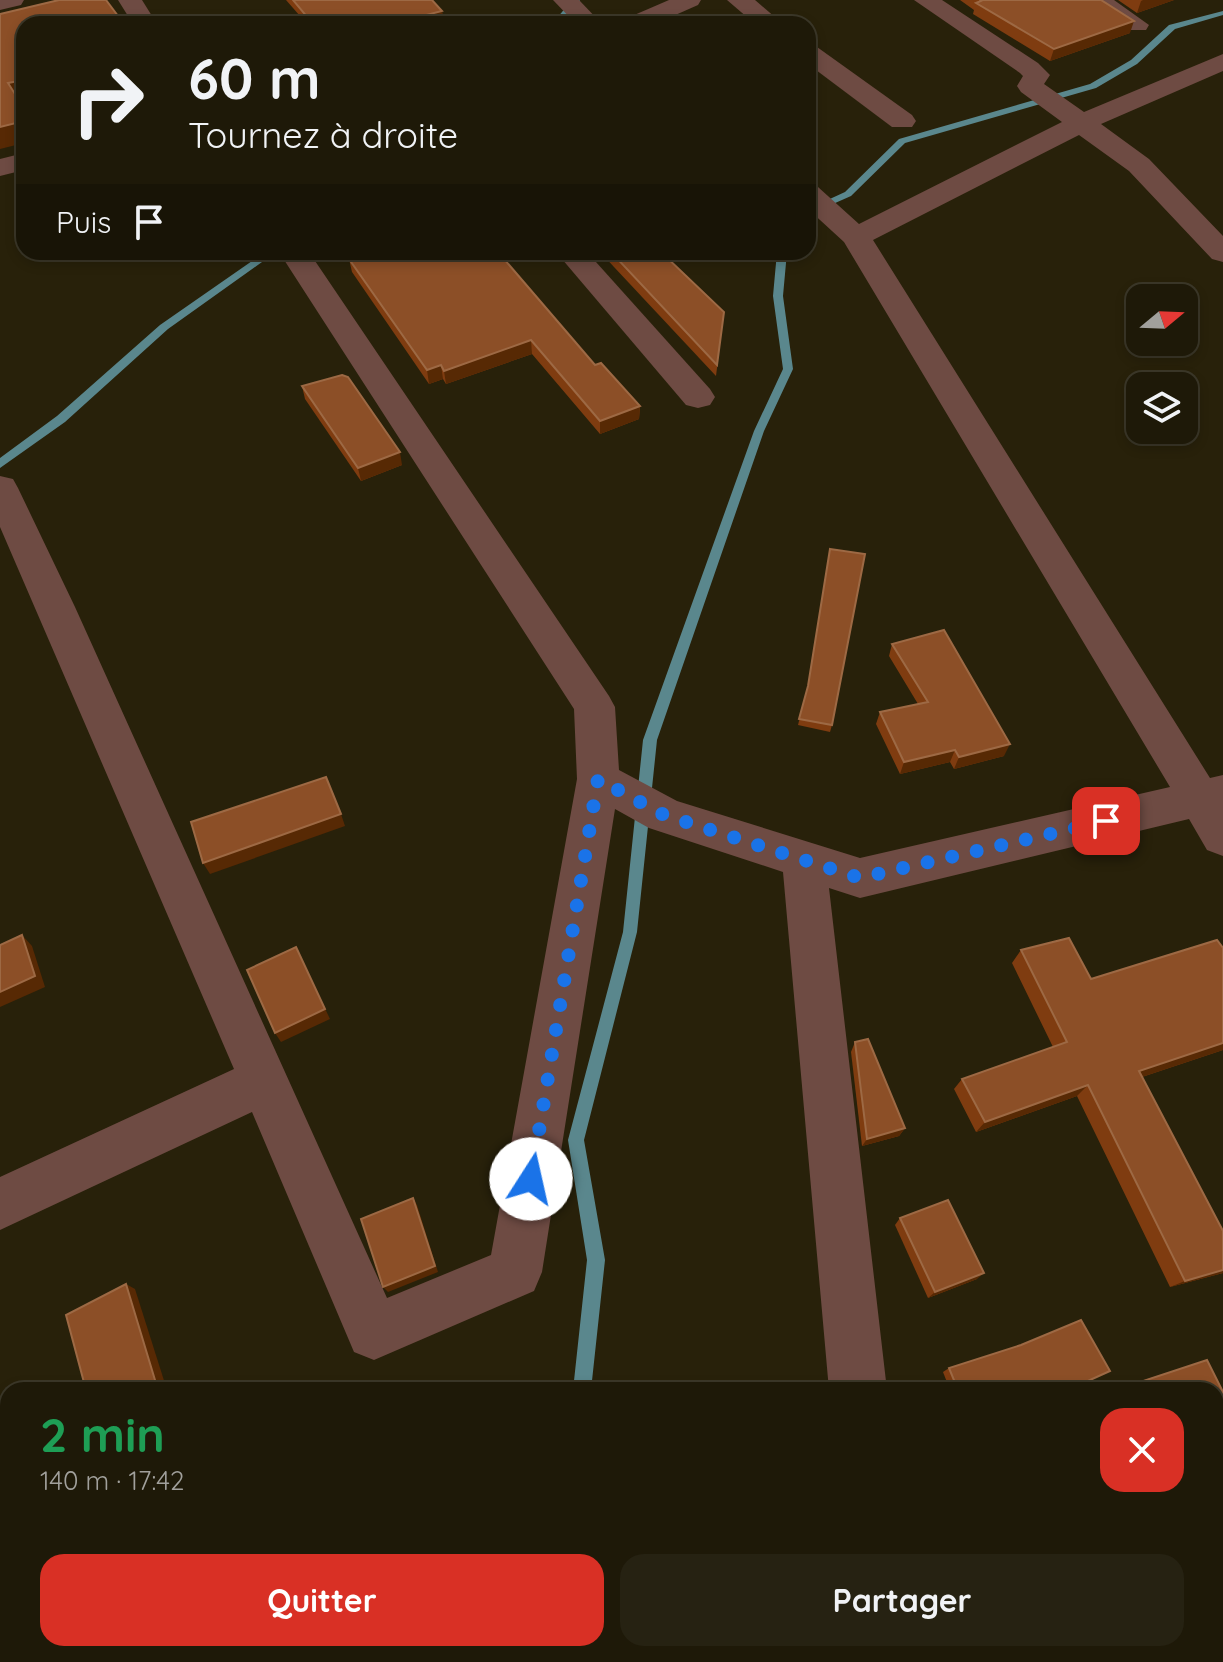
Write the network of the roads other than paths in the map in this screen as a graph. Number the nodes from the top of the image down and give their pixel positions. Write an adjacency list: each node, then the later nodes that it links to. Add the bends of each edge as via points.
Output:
1 (12, 0): 7 (street)
2 (565, 0): 8 (street)
3 (689, 0): 9 (street)
4 (739, 0): 10 (street)
5 (926, 0): 14 (street, via 1029,68 1037,75 1030,86)
6 (1097, 0): 11 (street)
7 (0, 3)
8 (582, 16)
9 (652, 16)
10 (760, 16)
11 (1137, 25)
12 (816, 58): 15 (street)
13 (1223, 62): 14 (street)
14 (1069, 117): 16 (street); 17 (street, via 1139,165)
15 (902, 121)
16 (827, 210): 23 (street)
17 (1223, 253)
18 (308, 260): 22 (street, via 594,707)
19 (578, 260): 20 (street)
20 (698, 397)
21 (0, 488): 26 (street)
22 (608, 784): 25 (street, via 664,815); 26 (street, via 515,1272 374,1332)
23 (1210, 796): 24 (street); 25 (street, via 860,878)
24 (1223, 837)
25 (804, 860): 28 (street)
26 (263, 1081): 27 (street)
27 (0, 1204)
28 (857, 1382)

